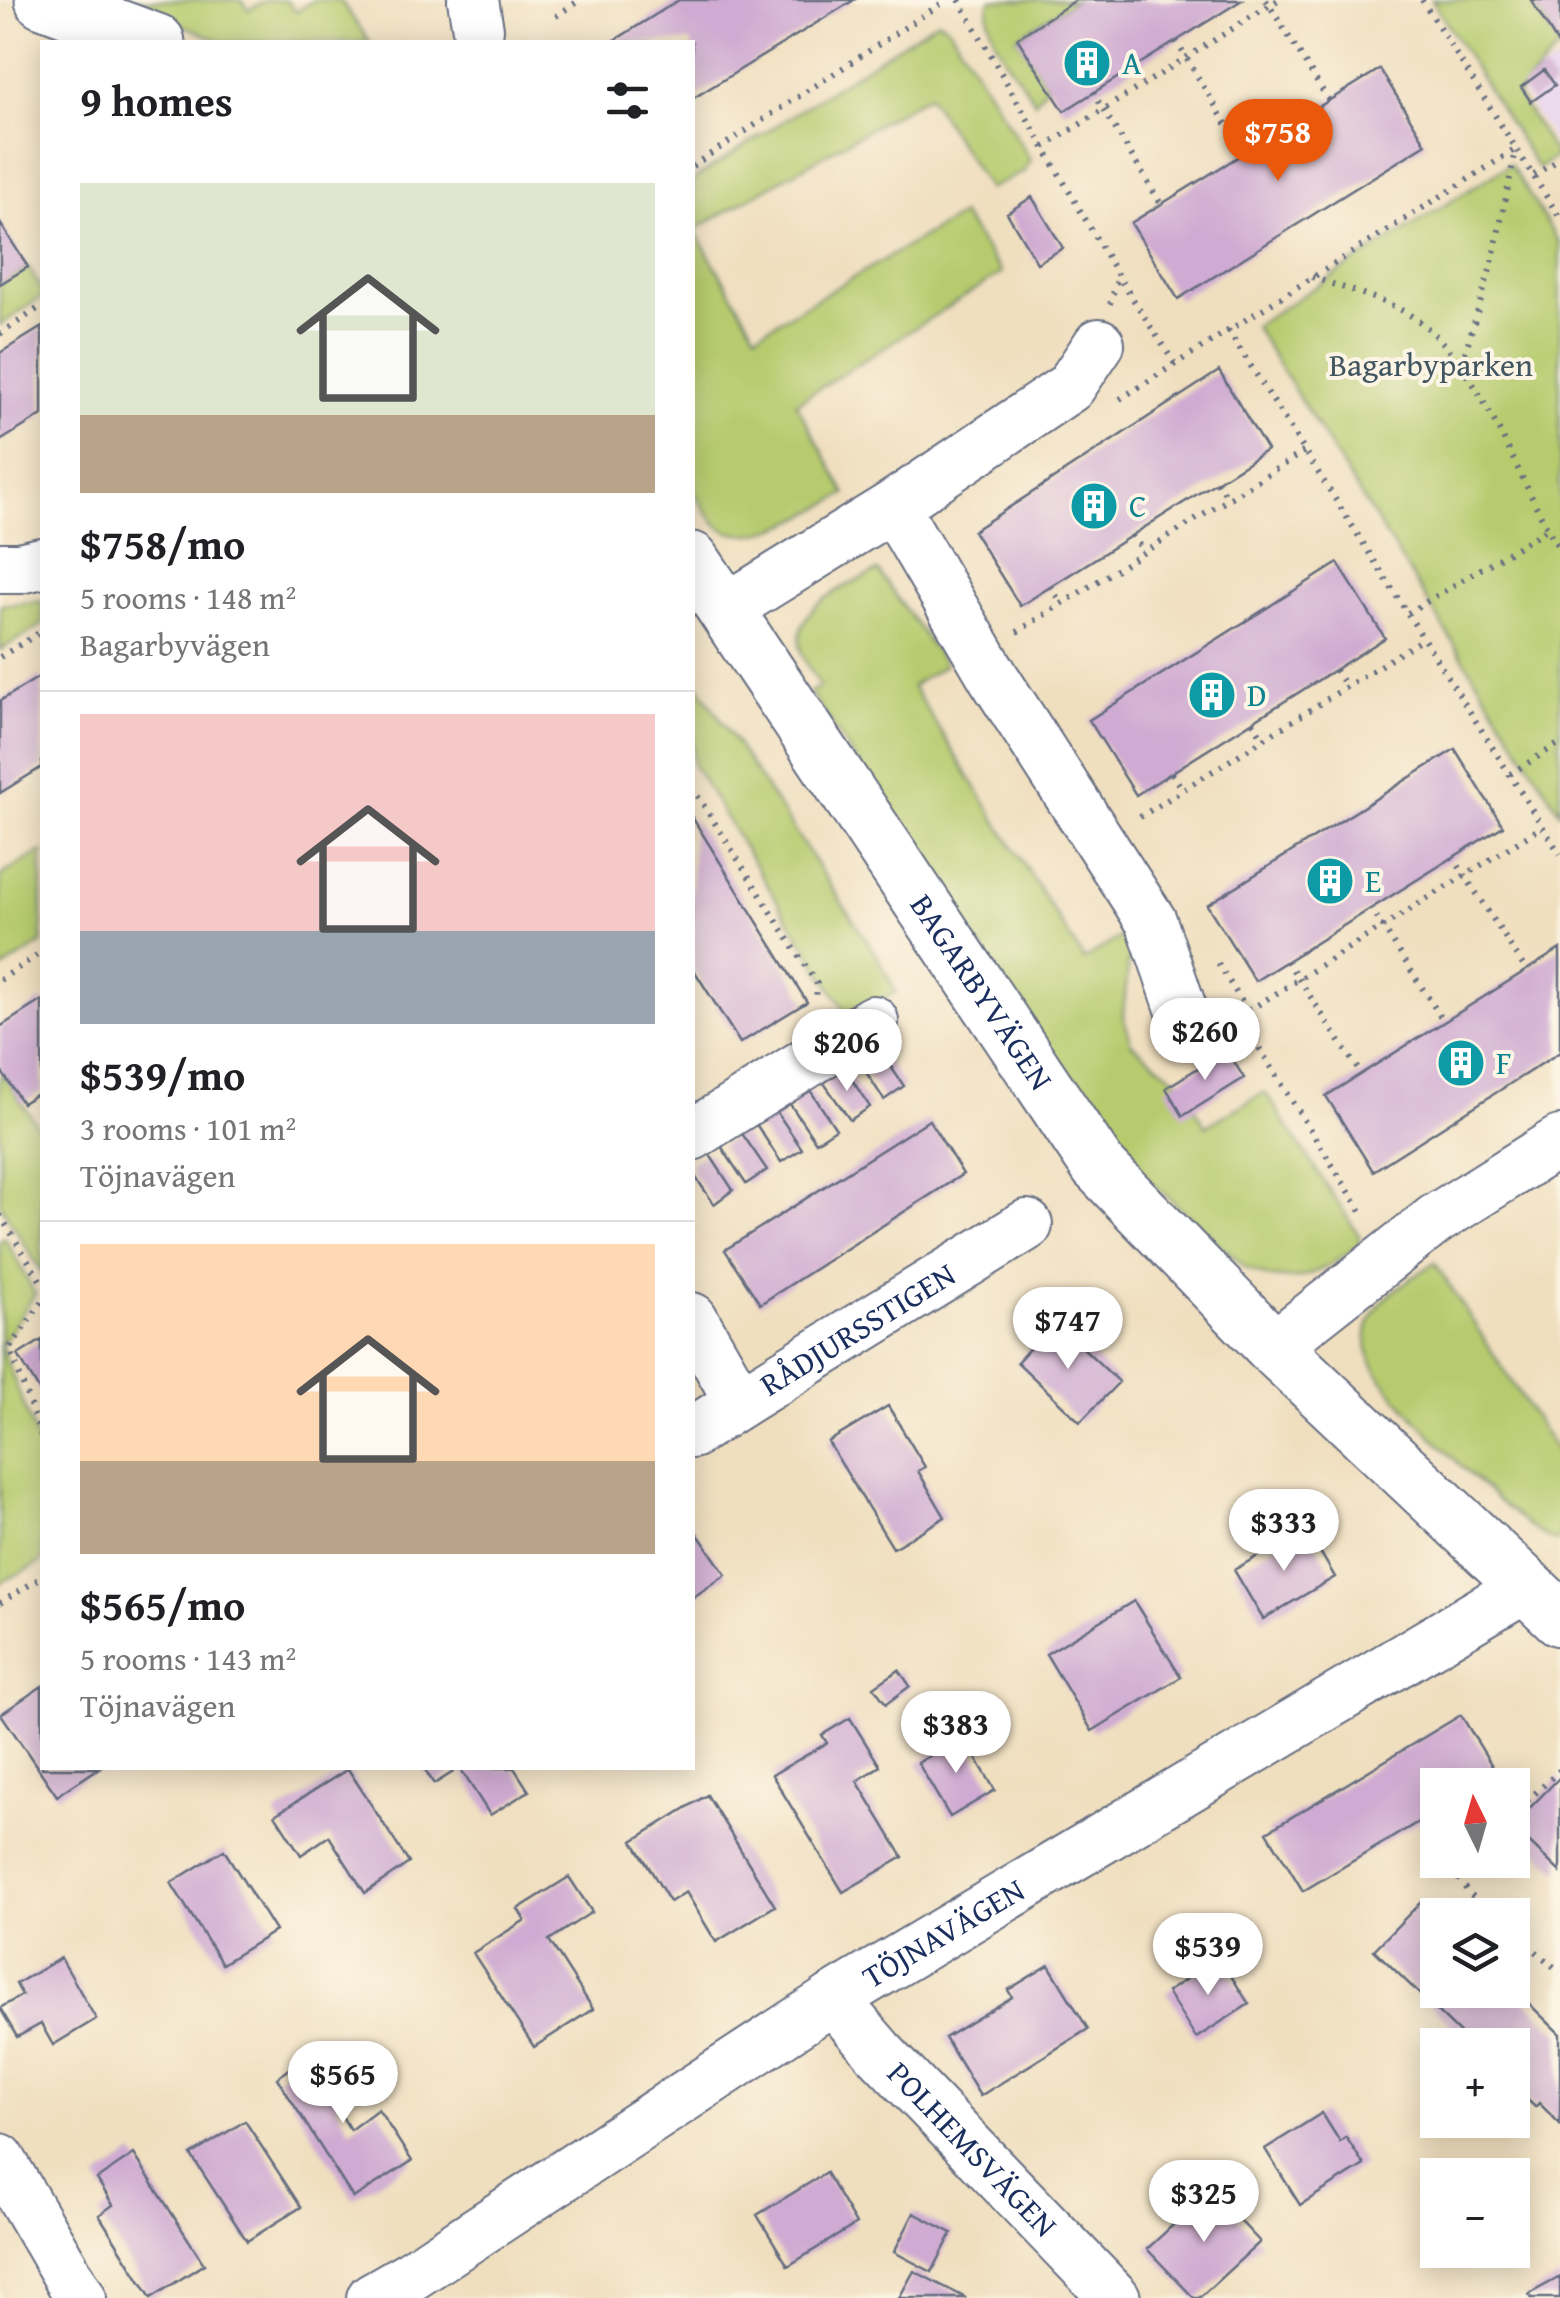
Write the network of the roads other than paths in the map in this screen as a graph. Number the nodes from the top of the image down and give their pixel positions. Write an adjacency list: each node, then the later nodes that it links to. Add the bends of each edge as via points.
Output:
1 (42, 0): 2 (street)
2 (152, 40)
3 (1099, 344): 4 (street, via 1070,388)
4 (893, 506): 8 (street); 9 (street, via 994,678 1151,921)
5 (40, 563): 7 (street)
6 (695, 564): 8 (street, BAGARBYVÄGEN)
7 (0, 568)
8 (726, 609): 15 (street, BAGARBYVÄGEN, via 1098,1166)
9 (1182, 1012)
10 (873, 1021): 11 (street)
11 (695, 1133)
12 (1560, 1141): 15 (street, via 1436,1219)
13 (1026, 1226): 16 (street, RÅDJURSSTIGEN)
14 (695, 1323): 16 (street, RÅDJURSSTIGEN)
15 (1273, 1347): 18 (street, BAGARBYVÄGEN)
16 (740, 1402): 17 (street, RÅDJURSSTIGEN)
17 (695, 1431)
18 (1543, 1602): 19 (street, TÖJNAVÄGEN)
19 (833, 1999): 21 (street, TÖJNAVÄGEN); 23 (street, POLHEMSVÄGEN)
20 (0, 2159): 22 (street)
21 (406, 2291)
22 (81, 2298)
23 (1115, 2298)

